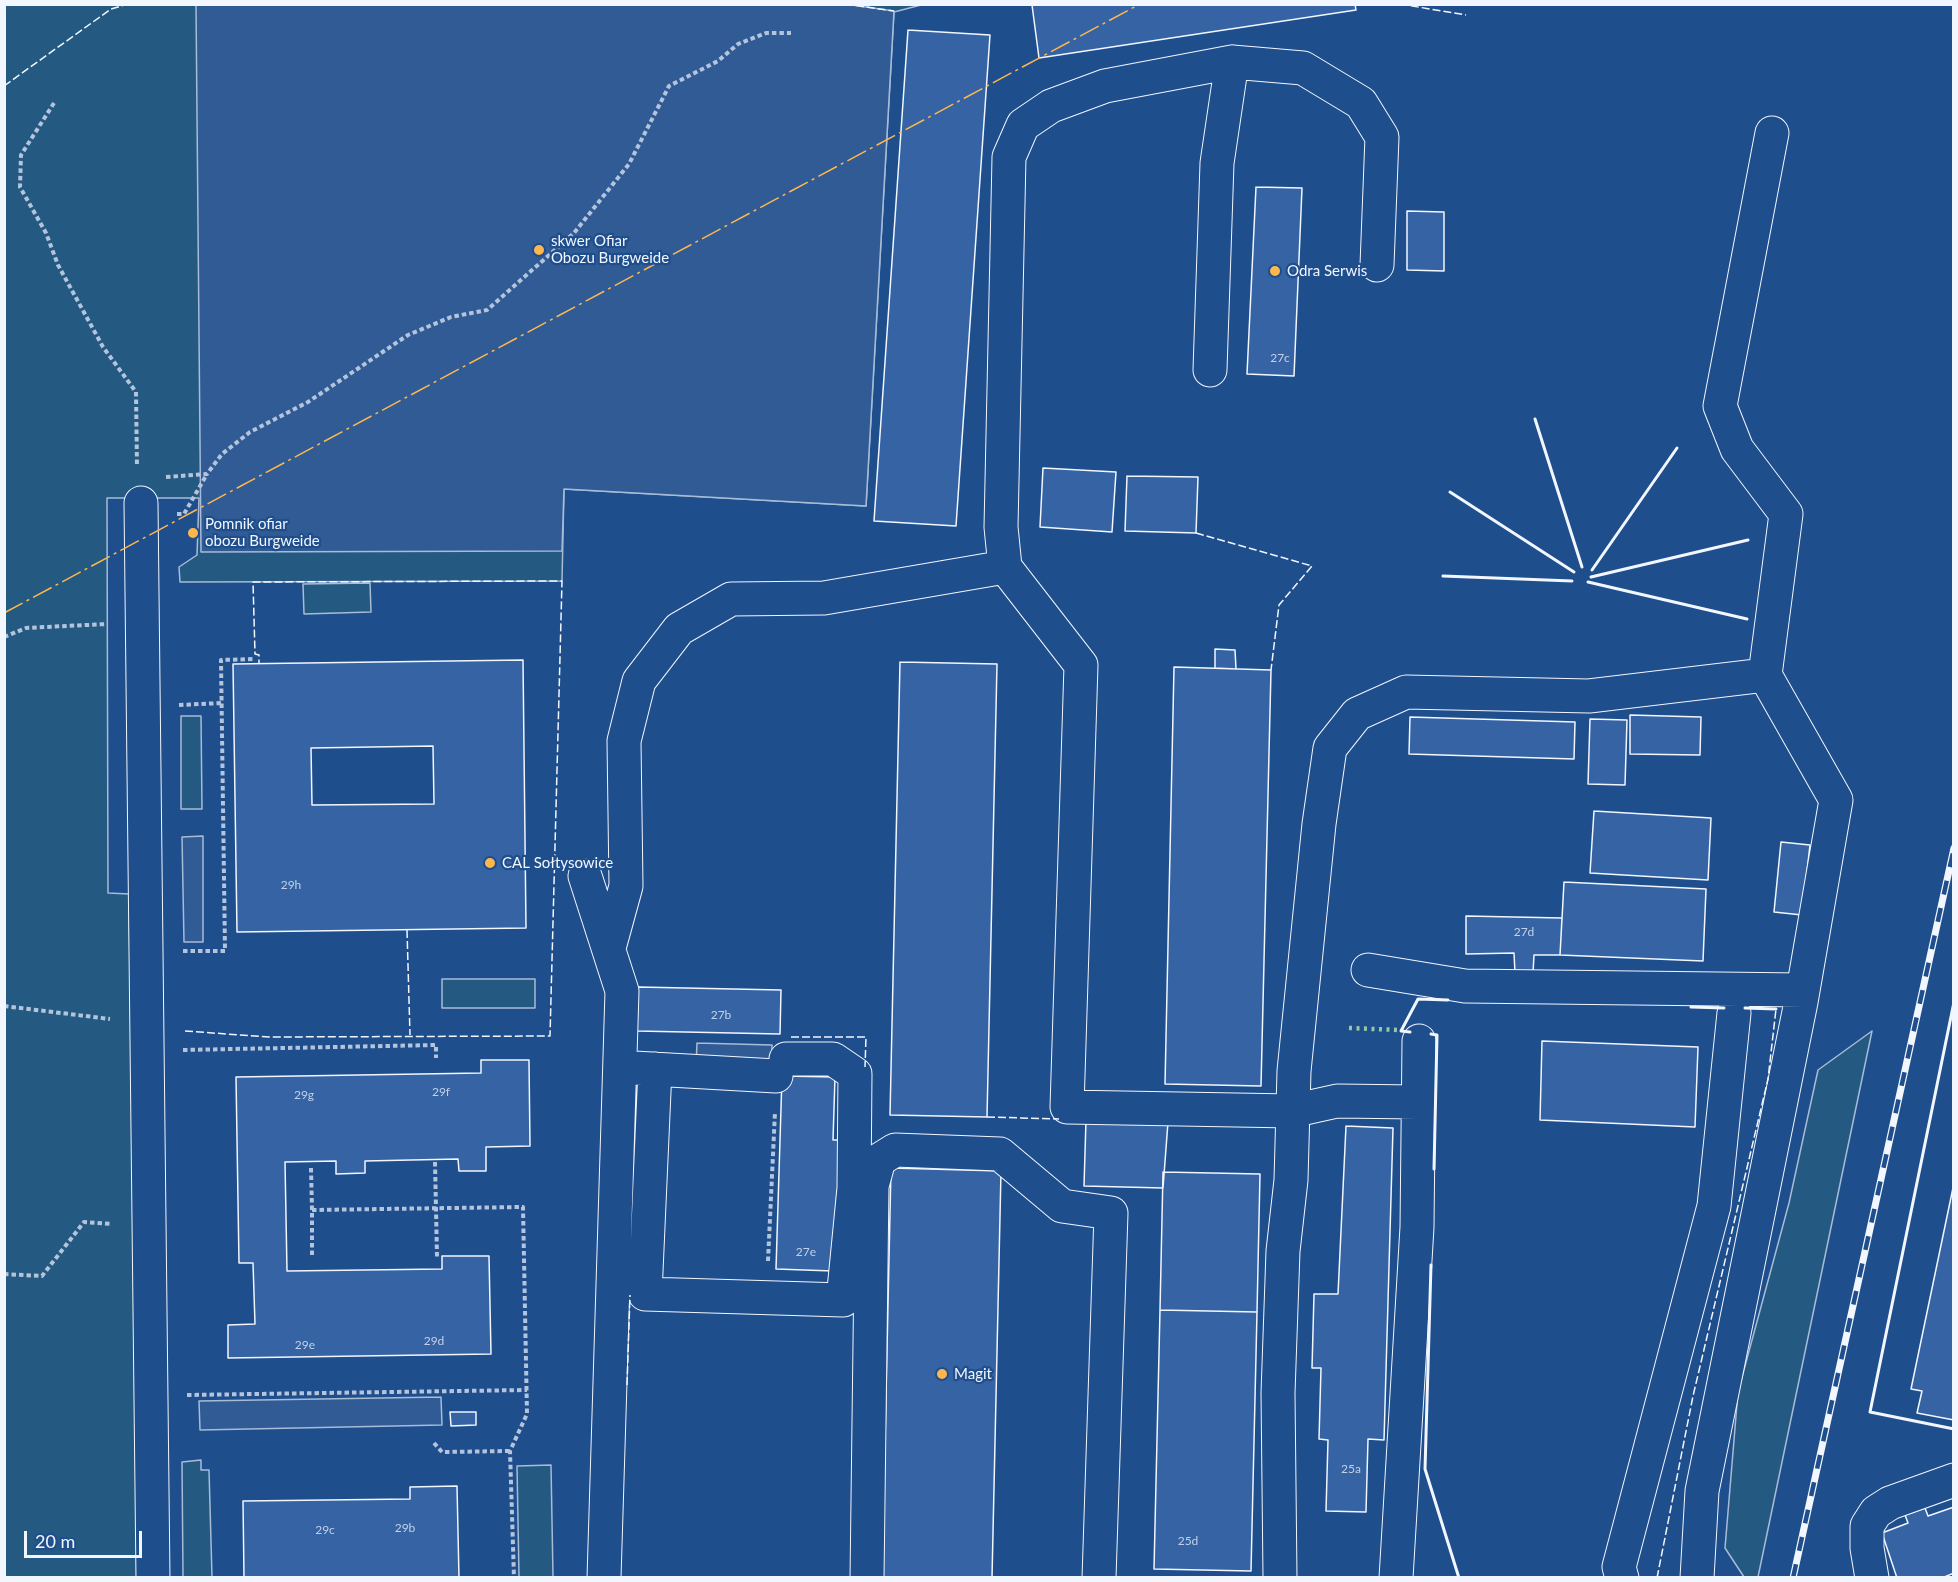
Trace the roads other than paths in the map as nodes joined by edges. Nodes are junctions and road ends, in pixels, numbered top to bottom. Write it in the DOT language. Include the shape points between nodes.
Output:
graph roads {
  1 [pos="1232,62"];
  2 [pos="1772,133"];
  3 [pos="1377,265"];
  4 [pos="1210,370"];
  5 [pos="140,491"];
  6 [pos="1005,567"];
  7 [pos="1765,675"];
  8 [pos="585,876"];
  9 [pos="609,948"];
  10 [pos="1368,970"];
  11 [pos="1803,990"];
  12 [pos="1734,1013"];
  13 [pos="1419,1041"];
  14 [pos="620,1067"];
  15 [pos="655,1069"];
  16 [pos="1418,1102"];
  17 [pos="1292,1111"];
  18 [pos="1953,1480"];
  19 [pos="153,1578"];
  20 [pos="604,1578"];
  21 [pos="867,1578"];
  22 [pos="1099,1578"];
  23 [pos="1280,1578"];
  24 [pos="1396,1578"];
  25 [pos="1622,1578"];
  26 [pos="1697,1578"];
  27 [pos="1872,1578"];
  1 -- 3 [label="lane" via="1303,68 1361,103 1382,137"];
  1 -- 4 [label="lane" via="1218,163"];
  1 -- 6 [label="lane" via="1105,86 1051,106 1023,125 1009,157 1001,526"];
  2 -- 7 [label="lane" via="1720,406 1737,449 1786,514"];
  5 -- 19 [label="lane"];
  6 -- 9 [label="lane" via="824,598 731,599 679,629 639,681 624,741 626,886"];
  6 -- 17 [label="lane" via="1081,665 1067,1107"];
  7 -- 11 [label="lane" via="1836,800"];
  7 -- 17 [label="lane" via="1589,696 1406,692 1357,714 1330,748 1301,985"];
  8 -- 9 [label="lane"];
  9 -- 14 [label="lane" via="622,991"];
  10 -- 11 [label="lane" via="1465,986"];
  11 -- 26 [label="lane" via="1713,1428 1702,1491"];
  12 -- 25 [label="lane" via="1714,1206 1619,1567"];
  13 -- 16 [label="lane"];
  14 -- 15 [label="lane"];
  14 -- 20 [label="lane"];
  15 -- 15 [label="lane" via="645,1294 843,1300 854,1188 855,1074 832,1059 781,1067"];
  16 -- 17 [label="lane" via="1337,1101"];
  16 -- 24 [label="lane" via="1417,1227"];
  17 -- 23 [label="lane" via="1278,1393"];
  18 -- 27 [label="lane" via="1876,1512 1867,1526"];
  21 -- 22 [label="lane" via="873,1186 879,1160 895,1150 1000,1154 1062,1206 1110,1213"];
}
